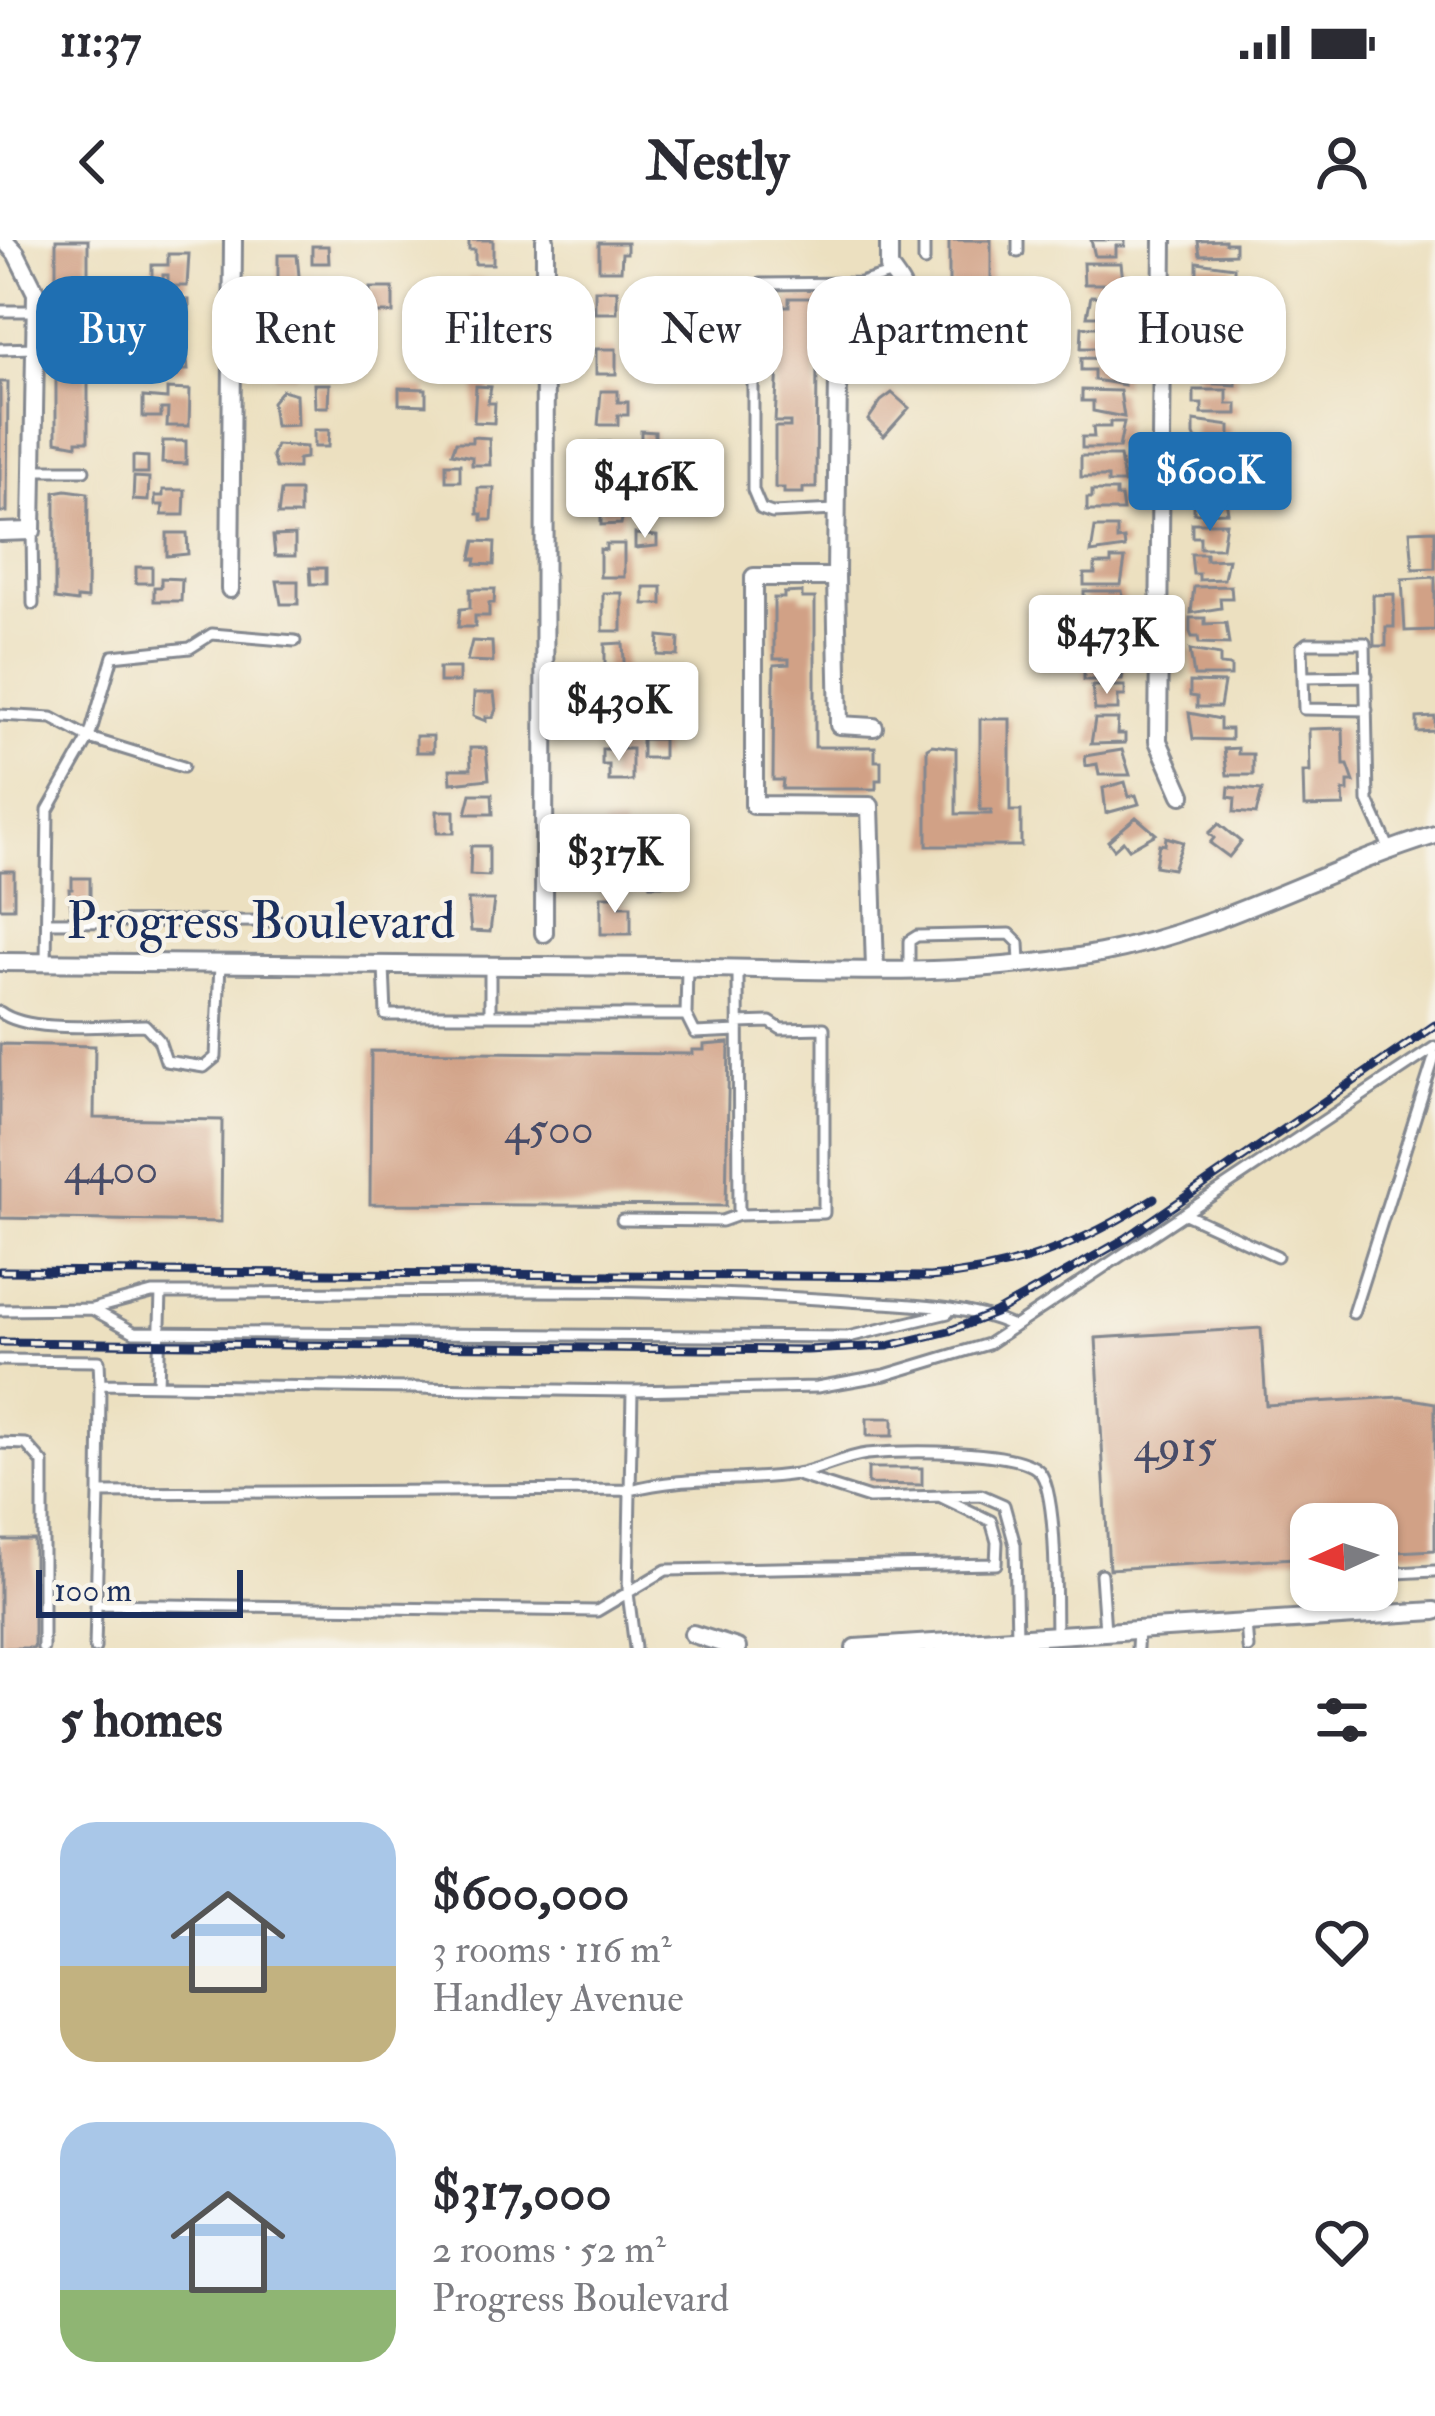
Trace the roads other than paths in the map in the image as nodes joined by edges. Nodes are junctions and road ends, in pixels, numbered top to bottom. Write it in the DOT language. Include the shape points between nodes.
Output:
graph roads {
  1 [pos="4,240"];
  2 [pos="232,240"];
  3 [pos="545,240"];
  4 [pos="889,240"];
  5 [pos="925,240"];
  6 [pos="1163,240"];
  7 [pos="924,261"];
  8 [pos="893,273"];
  9 [pos="0,311"];
  10 [pos="35,311"];
  11 [pos="35,348"];
  12 [pos="0,349"];
  13 [pos="33,470"];
  14 [pos="84,470"];
  15 [pos="836,510"];
  16 [pos="32,531"];
  17 [pos="0,532"];
  18 [pos="836,577"];
  19 [pos="230,589"];
  20 [pos="33,604"];
  21 [pos="295,641"];
  22 [pos="1366,676"];
  23 [pos="1303,677"];
  24 [pos="1367,710"];
  25 [pos="0,715"];
  26 [pos="874,727"];
  27 [pos="89,738"];
  28 [pos="183,767"];
  29 [pos="1182,794"];
  30 [pos="1434,831"];
  31 [pos="1390,850"];
  32 [pos="278,920"];
  33 [pos="47,922"];
  34 [pos="544,933"];
  35 [pos="0,962"];
  36 [pos="46,962"];
  37 [pos="220,964"];
  38 [pos="1021,965"];
  39 [pos="384,966"];
  40 [pos="490,966"];
  41 [pos="687,968"];
  42 [pos="875,969"];
  43 [pos="909,969"];
  44 [pos="738,970"];
  45 [pos="0,1012"];
  46 [pos="490,1015"];
  47 [pos="686,1015"];
  48 [pos="738,1027"];
  49 [pos="1435,1051"];
  50 [pos="1185,1214"];
  51 [pos="739,1215"];
  52 [pos="622,1220"];
  53 [pos="1277,1256"];
  54 [pos="161,1293"];
  55 [pos="92,1309"];
  56 [pos="0,1310"];
  57 [pos="952,1312"];
  58 [pos="1353,1313"];
  59 [pos="1013,1326"];
  60 [pos="160,1332"];
  61 [pos="0,1360"];
  62 [pos="100,1384"];
  63 [pos="158,1385"];
  64 [pos="632,1391"];
  65 [pos="0,1443"];
  66 [pos="796,1474"];
  67 [pos="631,1490"];
  68 [pos="99,1493"];
  69 [pos="939,1496"];
  70 [pos="1435,1570"];
  71 [pos="1398,1573"];
  72 [pos="1101,1574"];
  73 [pos="628,1593"];
  74 [pos="96,1604"];
  75 [pos="1314,1611"];
  76 [pos="1435,1611"];
  77 [pos="1314,1618"];
  78 [pos="1246,1622"];
  79 [pos="1105,1631"];
  80 [pos="693,1634"];
  81 [pos="1056,1635"];
  82 [pos="1018,1638"];
  83 [pos="1137,1638"];
  84 [pos="948,1646"];
  85 [pos="43,1648"];
  86 [pos="95,1648"];
  87 [pos="634,1648"];
  88 [pos="737,1648"];
  89 [pos="855,1648"];
  90 [pos="1248,1648"];
  1 -- 10 [label="street" via="36,293"];
  2 -- 19 [label="street"];
  3 -- 34 [label="street"];
  4 -- 8 [label="street"];
  5 -- 7 [label="lane"];
  6 -- 29 [label="street" via="1158,742"];
  8 -- 15 [label="street" via="913,313 910,362 850,362 838,371"];
  8 -- 15 [label="lane" via="860,284 760,284 753,300 753,490 772,513"];
  9 -- 10 [label="lane"];
  10 -- 11 [label="street"];
  11 -- 12 [label="lane"];
  11 -- 13 [label="street"];
  13 -- 14 [label="lane"];
  13 -- 16 [label="street"];
  15 -- 18 [label="street"];
  16 -- 17 [label="street"];
  16 -- 20 [label="lane"];
  18 -- 26 [label="street" via="839,725"];
  18 -- 42 [label="street" via="754,577 754,806 870,806"];
  21 -- 27 [label="lane" via="212,634 190,648 113,656"];
  22 -- 23 [label="lane"];
  22 -- 23 [label="lane" via="1365,644 1307,643"];
  22 -- 24 [label="lane"];
  23 -- 24 [label="lane" via="1304,709"];
  24 -- 31 [label="lane" via="1368,801"];
  25 -- 27 [label="lane" via="52,718"];
  27 -- 28 [label="lane"];
  27 -- 33 [label="lane" via="47,810"];
  30 -- 31 [label="street, Progress Boulevard"];
  31 -- 38 [label="street, Progress Boulevard" via="1162,939"];
  32 -- 33 [label="lane"];
  33 -- 36 [label="lane"];
  35 -- 36 [label="street, Progress Boulevard"];
  36 -- 37 [label="street, Progress Boulevard"];
  37 -- 39 [label="street, Progress Boulevard"];
  37 -- 45 [label="lane" via="219,1042 204,1067 166,1061 145,1025 42,1025"];
  38 -- 43 [label="street, Progress Boulevard"];
  38 -- 43 [label="lane" via="1010,934 917,936 909,941"];
  39 -- 40 [label="street, Progress Boulevard"];
  39 -- 46 [label="lane" via="386,1016"];
  40 -- 41 [label="street, Progress Boulevard"];
  40 -- 46 [label="lane"];
  41 -- 44 [label="street, Progress Boulevard"];
  41 -- 47 [label="lane"];
  42 -- 43 [label="street, Progress Boulevard"];
  42 -- 44 [label="street, Progress Boulevard"];
  44 -- 48 [label="lane"];
  46 -- 47 [label="lane"];
  47 -- 48 [label="lane" via="695,1033"];
  48 -- 51 [label="lane"];
  48 -- 51 [label="lane" via="824,1028 824,1213"];
  49 -- 50 [label="lane"];
  49 -- 58 [label="lane"];
  50 -- 53 [label="lane"];
  50 -- 59 [label="lane"];
  51 -- 52 [label="lane"];
  54 -- 55 [label="lane"];
  54 -- 57 [label="lane" via="736,1293"];
  54 -- 60 [label="lane"];
  55 -- 56 [label="lane"];
  55 -- 60 [label="lane" via="134,1332"];
  57 -- 59 [label="lane"];
  57 -- 60 [label="lane" via="848,1337"];
  59 -- 64 [label="lane" via="988,1344 885,1376 817,1387"];
  60 -- 63 [label="lane"];
  61 -- 62 [label="lane" via="99,1361"];
  62 -- 63 [label="lane"];
  62 -- 68 [label="lane"];
  63 -- 64 [label="lane"];
  64 -- 67 [label="lane"];
  65 -- 85 [label="lane" via="26,1444 43,1463"];
  66 -- 67 [label="lane" via="670,1479"];
  66 -- 69 [label="lane" via="869,1498"];
  66 -- 81 [label="lane" via="864,1454 993,1454 1037,1469 1053,1531"];
  67 -- 68 [label="lane"];
  67 -- 73 [label="lane"];
  68 -- 74 [label="lane"];
  69 -- 73 [label="lane" via="991,1521 996,1564 666,1570"];
  69 -- 82 [label="lane" via="989,1496 1008,1510"];
  70 -- 71 [label="lane"];
  72 -- 79 [label="lane"];
  73 -- 74 [label="lane" via="598,1611"];
  73 -- 87 [label="lane"];
  74 -- 86 [label="lane"];
  75 -- 77 [label="lane"];
  76 -- 77 [label="street"];
  77 -- 78 [label="street"];
  78 -- 83 [label="street"];
  78 -- 90 [label="lane"];
  79 -- 81 [label="street"];
  79 -- 83 [label="street"];
  80 -- 88 [label="street"];
  81 -- 82 [label="street"];
  82 -- 84 [label="street"];
  84 -- 89 [label="street"];
}
